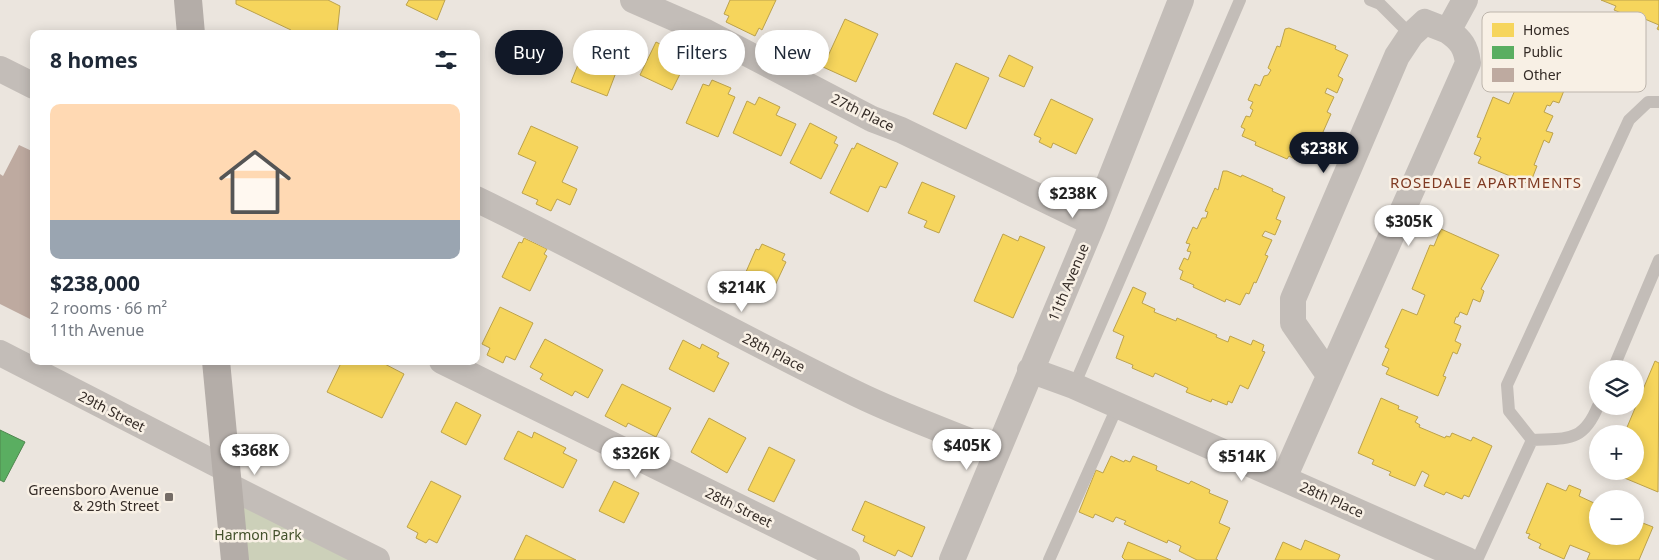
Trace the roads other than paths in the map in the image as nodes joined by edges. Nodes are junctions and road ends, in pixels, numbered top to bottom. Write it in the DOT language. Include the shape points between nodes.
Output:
graph roads {
  1 [pos="188,0"];
  2 [pos="633,0"];
  3 [pos="1181,0"];
  4 [pos="1240,0"];
  5 [pos="1370,0"];
  6 [pos="1465,0"];
  7 [pos="191,30"];
  8 [pos="1448,30"];
  9 [pos="1411,34"];
  10 [pos="0,69"];
  11 [pos="30,84"];
  12 [pos="1659,102"];
  13 [pos="480,201"];
  14 [pos="1093,223"];
  15 [pos="1659,260"];
  16 [pos="0,353"];
  17 [pos="1617,360"];
  18 [pos="216,365"];
  19 [pos="450,365"];
  20 [pos="1030,370"];
  21 [pos="1329,375"];
  22 [pos="1074,386"];
  23 [pos="1118,405"];
  24 [pos="1594,415"];
  25 [pos="1532,440"];
  26 [pos="997,452"];
  27 [pos="226,477"];
  28 [pos="1284,478"];
  29 [pos="234,560"];
  30 [pos="376,560"];
  31 [pos="847,560"];
  32 [pos="952,560"];
  33 [pos="1049,560"];
  34 [pos="1468,560"];
  35 [pos="1477,560"];
  1 -- 7 [label="main road"];
  2 -- 14 [label="street, 27th Place" via="706,32 872,119"];
  3 -- 14 [label="street, 11th Avenue"];
  4 -- 22 [label="lane"];
  5 -- 9 [label="lane" via="1380,4"];
  6 -- 8 [label="street"];
  8 -- 9 [label="street" via="1425,22"];
  8 -- 21 [label="street" via="1466,50 1468,63"];
  9 -- 21 [label="street" via="1397,56 1293,298 1293,323"];
  10 -- 11 [label="street"];
  12 -- 25 [label="lane" via="1648,102 1629,120 1507,385 1510,411"];
  13 -- 26 [label="street, 28th Place" via="582,250 859,396"];
  14 -- 20 [label="street, 11th Avenue"];
  15 -- 17 [label="lane"];
  16 -- 27 [label="street, 29th Street"];
  18 -- 27 [label="main road"];
  19 -- 31 [label="street, 28th Street"];
  20 -- 22 [label="street, 28th Place"];
  20 -- 26 [label="street, 11th Avenue"];
  21 -- 28 [label="street"];
  22 -- 23 [label="street, 28th Place"];
  23 -- 28 [label="street, 28th Place"];
  23 -- 33 [label="lane"];
  24 -- 25 [label="lane" via="1573,438"];
  25 -- 35 [label="lane"];
  26 -- 32 [label="street, 11th Avenue"];
  27 -- 29 [label="main road"];
  27 -- 30 [label="street, 29th Street"];
  28 -- 34 [label="street, 28th Place"];
}
